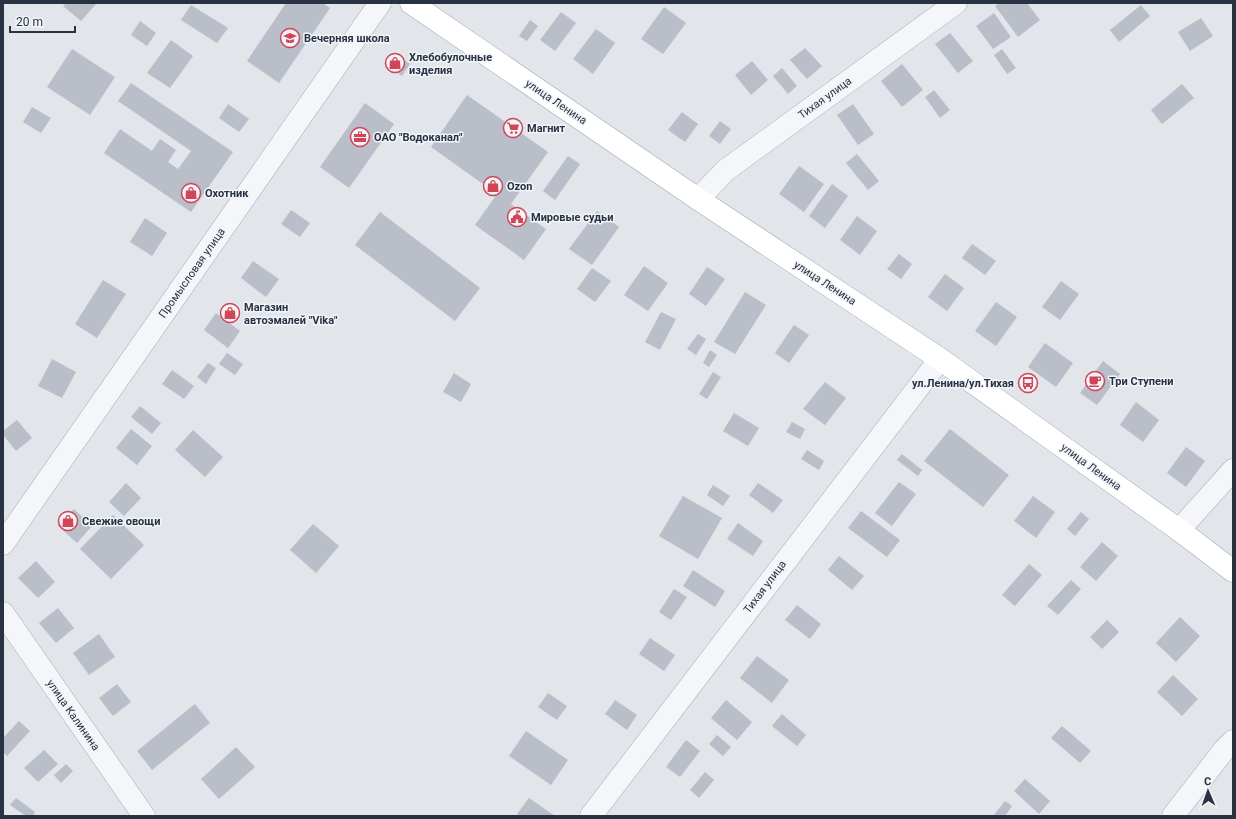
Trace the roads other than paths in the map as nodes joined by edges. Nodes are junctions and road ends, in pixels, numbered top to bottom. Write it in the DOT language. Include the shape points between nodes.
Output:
graph roads {
  1 [pos="380,3"];
  2 [pos="411,3"];
  3 [pos="956,3"];
  4 [pos="698,199"];
  5 [pos="940,359"];
  6 [pos="1233,470"];
  7 [pos="1179,530"];
  8 [pos="3,544"];
  9 [pos="1233,571"];
  10 [pos="3,613"];
  11 [pos="1233,741"];
  12 [pos="144,816"];
  13 [pos="591,816"];
  14 [pos="1173,816"];
  1 -- 8 [label="street, Промысловая улица"];
  2 -- 4 [label="main road, улица Ленина"];
  3 -- 4 [label="street, Тихая улица" via="726,170"];
  4 -- 5 [label="main road, улица Ленина"];
  5 -- 7 [label="main road, улица Ленина"];
  5 -- 13 [label="street, Тихая улица"];
  6 -- 7 [label="street"];
  7 -- 9 [label="main road, улица Ленина"];
  10 -- 12 [label="street, улица Калинина"];
  11 -- 14 [label="street"];
}
